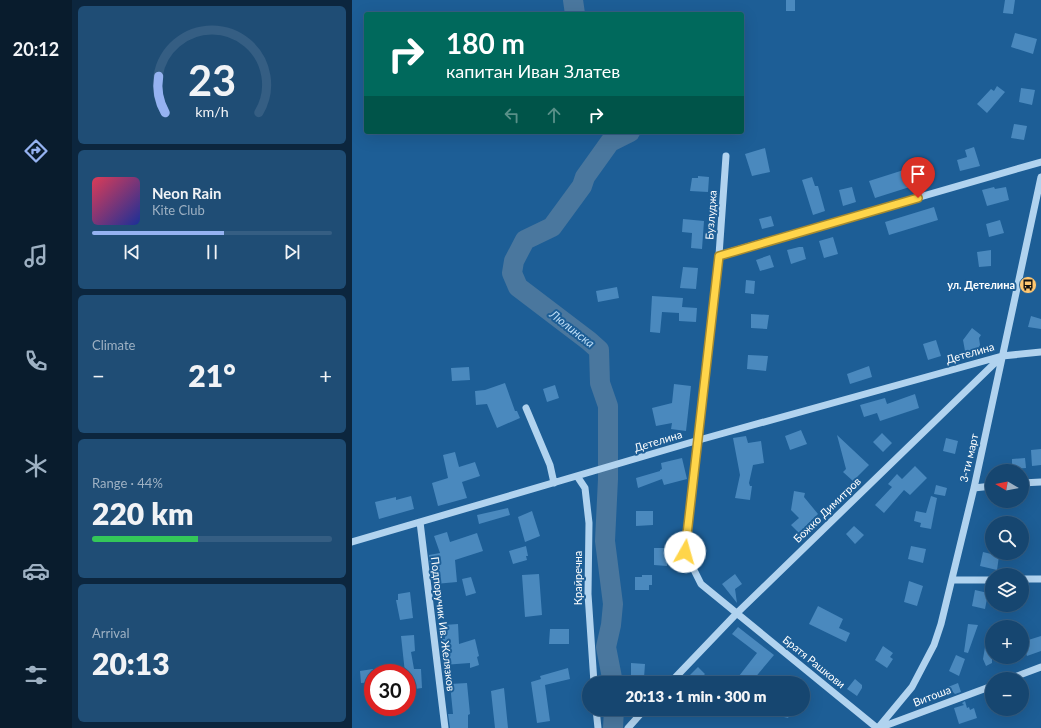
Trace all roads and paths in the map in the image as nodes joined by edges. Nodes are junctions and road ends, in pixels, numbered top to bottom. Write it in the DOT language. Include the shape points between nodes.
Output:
graph roads {
  1 [pos="726,156"];
  2 [pos="1041,162"];
  3 [pos="1041,177"];
  4 [pos="719,256"];
  5 [pos="1041,352"];
  6 [pos="1002,356"];
  7 [pos="526,408"];
  8 [pos="699,440"];
  9 [pos="577,476"];
  10 [pos="1041,482"];
  11 [pos="554,483"];
  12 [pos="1029,483"];
  13 [pos="985,487"];
  14 [pos="974,488"];
  15 [pos="420,522"];
  16 [pos="352,542"];
  17 [pos="1029,579"];
  18 [pos="1041,579"];
  19 [pos="953,580"];
  20 [pos="985,580"];
  21 [pos="737,613"];
  22 [pos="1041,667"];
  23 [pos="1028,672"];
  24 [pos="594,676"];
  25 [pos="677,676"];
  26 [pos="985,689"];
  27 [pos="597,716"];
  28 [pos="638,716"];
  29 [pos="630,725"];
  30 [pos="445,728"];
  31 [pos="598,728"];
  32 [pos="878,728"];
  1 -- 4 [label="street, Бузлуджа"];
  2 -- 4 [label="street"];
  3 -- 6 [label="street, 3-ти март"];
  4 -- 8 [label="street, Бузлуджа"];
  5 -- 6 [label="street, Детелина"];
  6 -- 8 [label="street, Детелина"];
  6 -- 14 [label="street, 3-ти март"];
  6 -- 21 [label="street, Божко Димитров"];
  7 -- 11 [label="street" via="550,465"];
  8 -- 9 [label="street, Детелина"];
  8 -- 21 [label="street, Бузлуджа" via="685,552 701,584"];
  9 -- 11 [label="street, Детелина"];
  9 -- 24 [label="street, Крайречна" via="585,488 589,523 588,594"];
  10 -- 12 [label="street"];
  11 -- 15 [label="street, Детелина"];
  13 -- 14 [label="street"];
  14 -- 19 [label="street, 3-ти март"];
  15 -- 16 [label="street, Детелина"];
  15 -- 30 [label="street, Подпоручик Ив. Желязков"];
  17 -- 18 [label="street"];
  19 -- 20 [label="street"];
  19 -- 32 [label="street, 3-ти март" via="941,624 924,665 912,687"];
  21 -- 25 [label="street, Божко Димитров"];
  21 -- 32 [label="street, Братя Рашкови"];
  22 -- 23 [label="street"];
  26 -- 32 [label="street, Витоша"];
  27 -- 31 [label="street"];
  28 -- 29 [label="street"];
}
